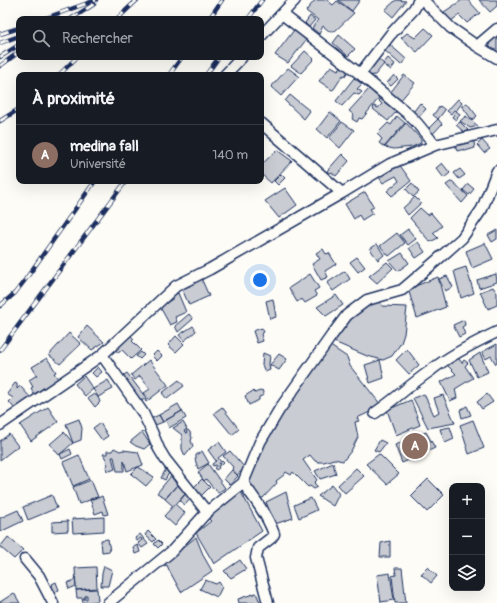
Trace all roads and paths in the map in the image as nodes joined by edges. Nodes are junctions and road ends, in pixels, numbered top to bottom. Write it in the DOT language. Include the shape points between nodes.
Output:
graph roads {
  1 [pos="295,0"];
  2 [pos="419,0"];
  3 [pos="423,0"];
  4 [pos="282,14"];
  5 [pos="497,29"];
  6 [pos="264,33"];
  7 [pos="477,46"];
  8 [pos="497,58"];
  9 [pos="239,60"];
  10 [pos="228,72"];
  11 [pos="360,74"];
  12 [pos="264,126"];
  13 [pos="497,130"];
  14 [pos="435,145"];
  15 [pos="497,170"];
  16 [pos="342,193"];
  17 [pos="497,332"];
  18 [pos="102,356"];
  19 [pos="375,412"];
  20 [pos="0,425"];
  21 [pos="243,483"];
  22 [pos="207,512"];
  23 [pos="25,559"];
  24 [pos="53,603"];
  25 [pos="108,603"];
  26 [pos="268,603"];
  1 -- 4 [label="street"];
  2 -- 11 [label="street"];
  3 -- 7 [label="street" via="451,28"];
  4 -- 6 [label="street"];
  4 -- 11 [label="street"];
  5 -- 7 [label="street"];
  7 -- 8 [label="street"];
  9 -- 10 [label="street"];
  11 -- 14 [label="street" via="417,123"];
  12 -- 16 [label="street"];
  13 -- 14 [label="street"];
  14 -- 16 [label="street" via="390,164"];
  15 -- 21 [label="street" via="482,209 462,238 402,290 367,300 348,315 332,334 279,410 260,442"];
  16 -- 18 [label="street" via="176,286"];
  17 -- 19 [label="street" via="463,349"];
  18 -- 20 [label="street"];
  18 -- 22 [label="street" via="144,414 165,459"];
  21 -- 22 [label="street"];
  21 -- 26 [label="street" via="260,505 274,534 258,548 256,558"];
  22 -- 25 [label="street" via="172,551"];
  23 -- 24 [label="street" via="39,576"];
}
